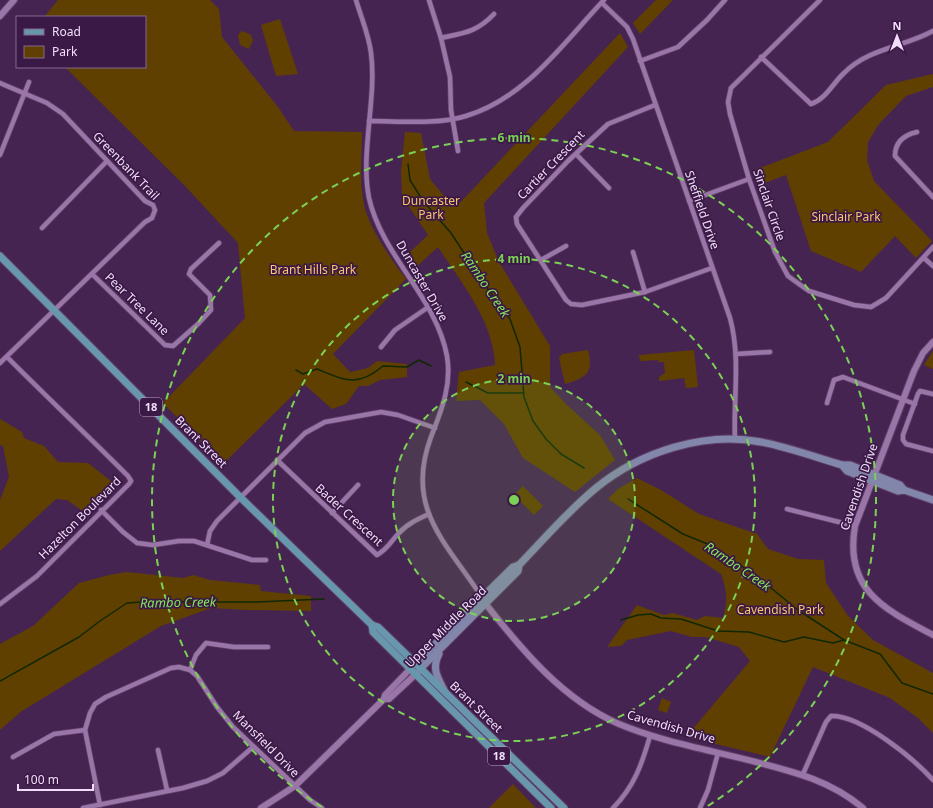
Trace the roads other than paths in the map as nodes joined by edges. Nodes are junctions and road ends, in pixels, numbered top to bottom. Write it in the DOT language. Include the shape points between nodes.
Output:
graph roads {
  1 [pos="14,0"];
  2 [pos="356,0"];
  3 [pos="429,0"];
  4 [pos="725,0"];
  5 [pos="820,0"];
  6 [pos="603,2"];
  7 [pos="494,14"];
  8 [pos="0,16"];
  9 [pos="933,31"];
  10 [pos="441,38"];
  11 [pos="761,57"];
  12 [pos="640,62"];
  13 [pos="0,82"];
  14 [pos="29,82"];
  15 [pos="25,94"];
  16 [pos="654,105"];
  17 [pos="454,118"];
  18 [pos="369,121"];
  19 [pos="917,132"];
  20 [pos="458,151"];
  21 [pos="576,154"];
  22 [pos="0,155"];
  23 [pos="107,161"];
  24 [pos="750,179"];
  25 [pos="609,188"];
  26 [pos="933,197"];
  27 [pos="689,201"];
  28 [pos="42,228"];
  29 [pos="219,243"];
  30 [pos="566,246"];
  31 [pos="933,247"];
  32 [pos="633,252"];
  33 [pos="0,256"];
  34 [pos="924,258"];
  35 [pos="541,260"];
  36 [pos="933,266"];
  37 [pos="712,268"];
  38 [pos="92,274"];
  39 [pos="645,292"];
  40 [pos="427,308"];
  41 [pos="54,311"];
  42 [pos="933,342"];
  43 [pos="381,347"];
  44 [pos="770,352"];
  45 [pos="736,354"];
  46 [pos="7,357"];
  47 [pos="0,363"];
  48 [pos="933,394"];
  49 [pos="902,398"];
  50 [pos="827,403"];
  51 [pos="915,404"];
  52 [pos="435,428"];
  53 [pos="735,439"];
  54 [pos="933,451"];
  55 [pos="277,460"];
  56 [pos="873,478"];
  57 [pos="358,485"];
  58 [pos="240,497"];
  59 [pos="933,500"];
  60 [pos="101,510"];
  61 [pos="787,510"];
  62 [pos="332,513"];
  63 [pos="429,514"];
  64 [pos="855,526"];
  65 [pos="207,545"];
  66 [pos="266,560"];
  67 [pos="484,600"];
  68 [pos="0,604"];
  69 [pos="372,625"];
  70 [pos="933,634"];
  71 [pos="268,647"];
  72 [pos="442,648"];
  73 [pos="418,666"];
  74 [pos="190,670"];
  75 [pos="413,671"];
  76 [pos="446,693"];
  77 [pos="85,730"];
  78 [pos="650,736"];
  79 [pos="253,747"];
  80 [pos="158,750"];
  81 [pos="718,753"];
  82 [pos="13,757"];
  83 [pos="803,774"];
  84 [pos="933,780"];
  85 [pos="295,786"];
  86 [pos="167,790"];
  87 [pos="100,805"];
  88 [pos="83,808"];
  89 [pos="261,808"];
  90 [pos="322,808"];
  91 [pos="550,808"];
  92 [pos="564,808"];
  93 [pos="613,808"];
  94 [pos="700,808"];
  95 [pos="863,808"];
  1 -- 8 [label="street"];
  2 -- 18 [label="street, Duncaster Drive" via="371,53"];
  3 -- 10 [label="street"];
  4 -- 12 [label="street" via="678,47"];
  5 -- 11 [label="street, Sinclair Circle"];
  6 -- 12 [label="street, Sheffield Drive" via="627,27"];
  6 -- 17 [label="street" via="536,74 521,86 490,107 465,117"];
  7 -- 10 [label="street" via="483,26"];
  9 -- 11 [label="street" via="921,38 872,53 860,60 817,102 810,104"];
  10 -- 17 [label="street" via="450,77"];
  11 -- 24 [label="street, Sinclair Circle" via="731,88 728,102"];
  12 -- 16 [label="street, Sheffield Drive"];
  13 -- 15 [label="street, Greenbank Trail"];
  14 -- 15 [label="street"];
  15 -- 22 [label="street"];
  15 -- 23 [label="street, Greenbank Trail" via="47,103 63,114"];
  16 -- 21 [label="street, Cartier Crescent" via="608,124"];
  16 -- 27 [label="street, Sheffield Drive"];
  17 -- 18 [label="street" via="431,121"];
  17 -- 20 [label="street"];
  18 -- 40 [label="street, Duncaster Drive" via="368,184 372,208 377,224"];
  19 -- 26 [label="street" via="906,134 897,144 895,156"];
  21 -- 25 [label="street"];
  21 -- 35 [label="street, Cartier Crescent" via="516,217 517,224"];
  23 -- 28 [label="street"];
  23 -- 38 [label="street, Greenbank Trail" via="145,201 153,205 154,215"];
  24 -- 27 [label="street"];
  24 -- 34 [label="street, Sinclair Circle" via="775,252 788,276 809,291 854,305 871,307 886,298"];
  27 -- 37 [label="street, Sheffield Drive"];
  29 -- 38 [label="street, Pear Tree Lane" via="189,274 210,295 211,310 173,346 165,345"];
  30 -- 35 [label="street"];
  31 -- 34 [label="street, Sinclair Circle"];
  32 -- 39 [label="street"];
  33 -- 41 [label="main road, Brant Street / 18"];
  34 -- 36 [label="street"];
  35 -- 39 [label="street, Cartier Crescent" via="571,304 582,305"];
  37 -- 39 [label="street, Cartier Crescent"];
  37 -- 45 [label="street, Sheffield Drive" via="735,337"];
  38 -- 41 [label="street, Greenbank Trail"];
  40 -- 43 [label="street" via="395,330"];
  40 -- 52 [label="street, Duncaster Drive" via="443,342 447,358 448,379"];
  41 -- 46 [label="street"];
  41 -- 58 [label="main road, Brant Street / 18"];
  42 -- 49 [label="street, Cavendish Drive" via="923,353"];
  44 -- 45 [label="street"];
  45 -- 53 [label="street, Sheffield Drive"];
  46 -- 47 [label="street"];
  46 -- 60 [label="street, Hazelton Boulevard" via="128,476 130,484"];
  48 -- 51 [label="street" via="920,391"];
  49 -- 50 [label="street" via="844,377 834,380"];
  49 -- 51 [label="street"];
  49 -- 56 [label="street, Cavendish Drive"];
  51 -- 54 [label="street" via="902,435 903,440 906,444"];
  52 -- 55 [label="street" via="381,412 346,417 325,422 305,433"];
  52 -- 63 [label="street, Duncaster Drive" via="422,470 423,493"];
  53 -- 56 [label="main road, Upper Middle Road" via="760,441 842,466 850,465"];
  53 -- 67 [label="main road, Upper Middle Road" via="690,443 662,451 608,478 581,500 519,566 513,567"];
  55 -- 58 [label="street"];
  55 -- 62 [label="street, Bader Crescent"];
  56 -- 59 [label="main road, Upper Middle Road" via="900,485 904,490"];
  56 -- 64 [label="street, Cavendish Drive"];
  57 -- 62 [label="street"];
  58 -- 65 [label="street" via="213,526"];
  58 -- 69 [label="main road, Brant Street / 18"];
  60 -- 65 [label="street" via="137,543 153,545 194,541"];
  60 -- 68 [label="street, Hazelton Boulevard" via="37,576"];
  61 -- 64 [label="street"];
  62 -- 63 [label="street, Bader Crescent" via="377,555 387,550 398,534 411,523"];
  63 -- 67 [label="street, Duncaster Drive" via="441,538"];
  64 -- 70 [label="street, Cavendish Drive" via="852,542 854,565 866,590 882,605"];
  65 -- 66 [label="street" via="252,560"];
  67 -- 72 [label="main road, Upper Middle Road"];
  67 -- 73 [label="main road, Upper Middle Road"];
  67 -- 78 [label="street, Cavendish Drive" via="514,639 570,694 594,711"];
  69 -- 73 [label="main road, Brant Street / 18" via="378,627"];
  69 -- 75 [label="main road, Brant Street / 18" via="373,632"];
  71 -- 74 [label="street" via="234,647 206,643 196,655"];
  72 -- 73 [label="main road, Upper Middle Road"];
  72 -- 76 [label="main road" via="436,659 435,672"];
  73 -- 75 [label="street, Upper Middle Road"];
  73 -- 76 [label="main road, Brant Street / 18"];
  74 -- 77 [label="street" via="171,668 106,697 95,704"];
  74 -- 79 [label="street, Mansfield Drive" via="201,680 227,720"];
  75 -- 85 [label="street, Upper Middle Road" via="385,695 384,699"];
  75 -- 91 [label="main road, Brant Street / 18"];
  76 -- 92 [label="main road, Brant Street / 18"];
  77 -- 82 [label="street" via="54,734"];
  77 -- 87 [label="street"];
  78 -- 81 [label="street, Cavendish Drive"];
  78 -- 93 [label="street" via="638,774 625,796"];
  79 -- 85 [label="street, Mansfield Drive"];
  79 -- 86 [label="street" via="223,773 207,781"];
  80 -- 86 [label="street"];
  81 -- 83 [label="street, Cavendish Drive"];
  81 -- 94 [label="street"];
  83 -- 84 [label="street" via="826,722 831,716 840,716 880,735"];
  83 -- 95 [label="street, Cavendish Drive" via="833,787"];
  85 -- 89 [label="street, Upper Middle Road"];
  85 -- 90 [label="street, Mansfield Drive"];
  86 -- 87 [label="street"];
  87 -- 88 [label="street"];
}
